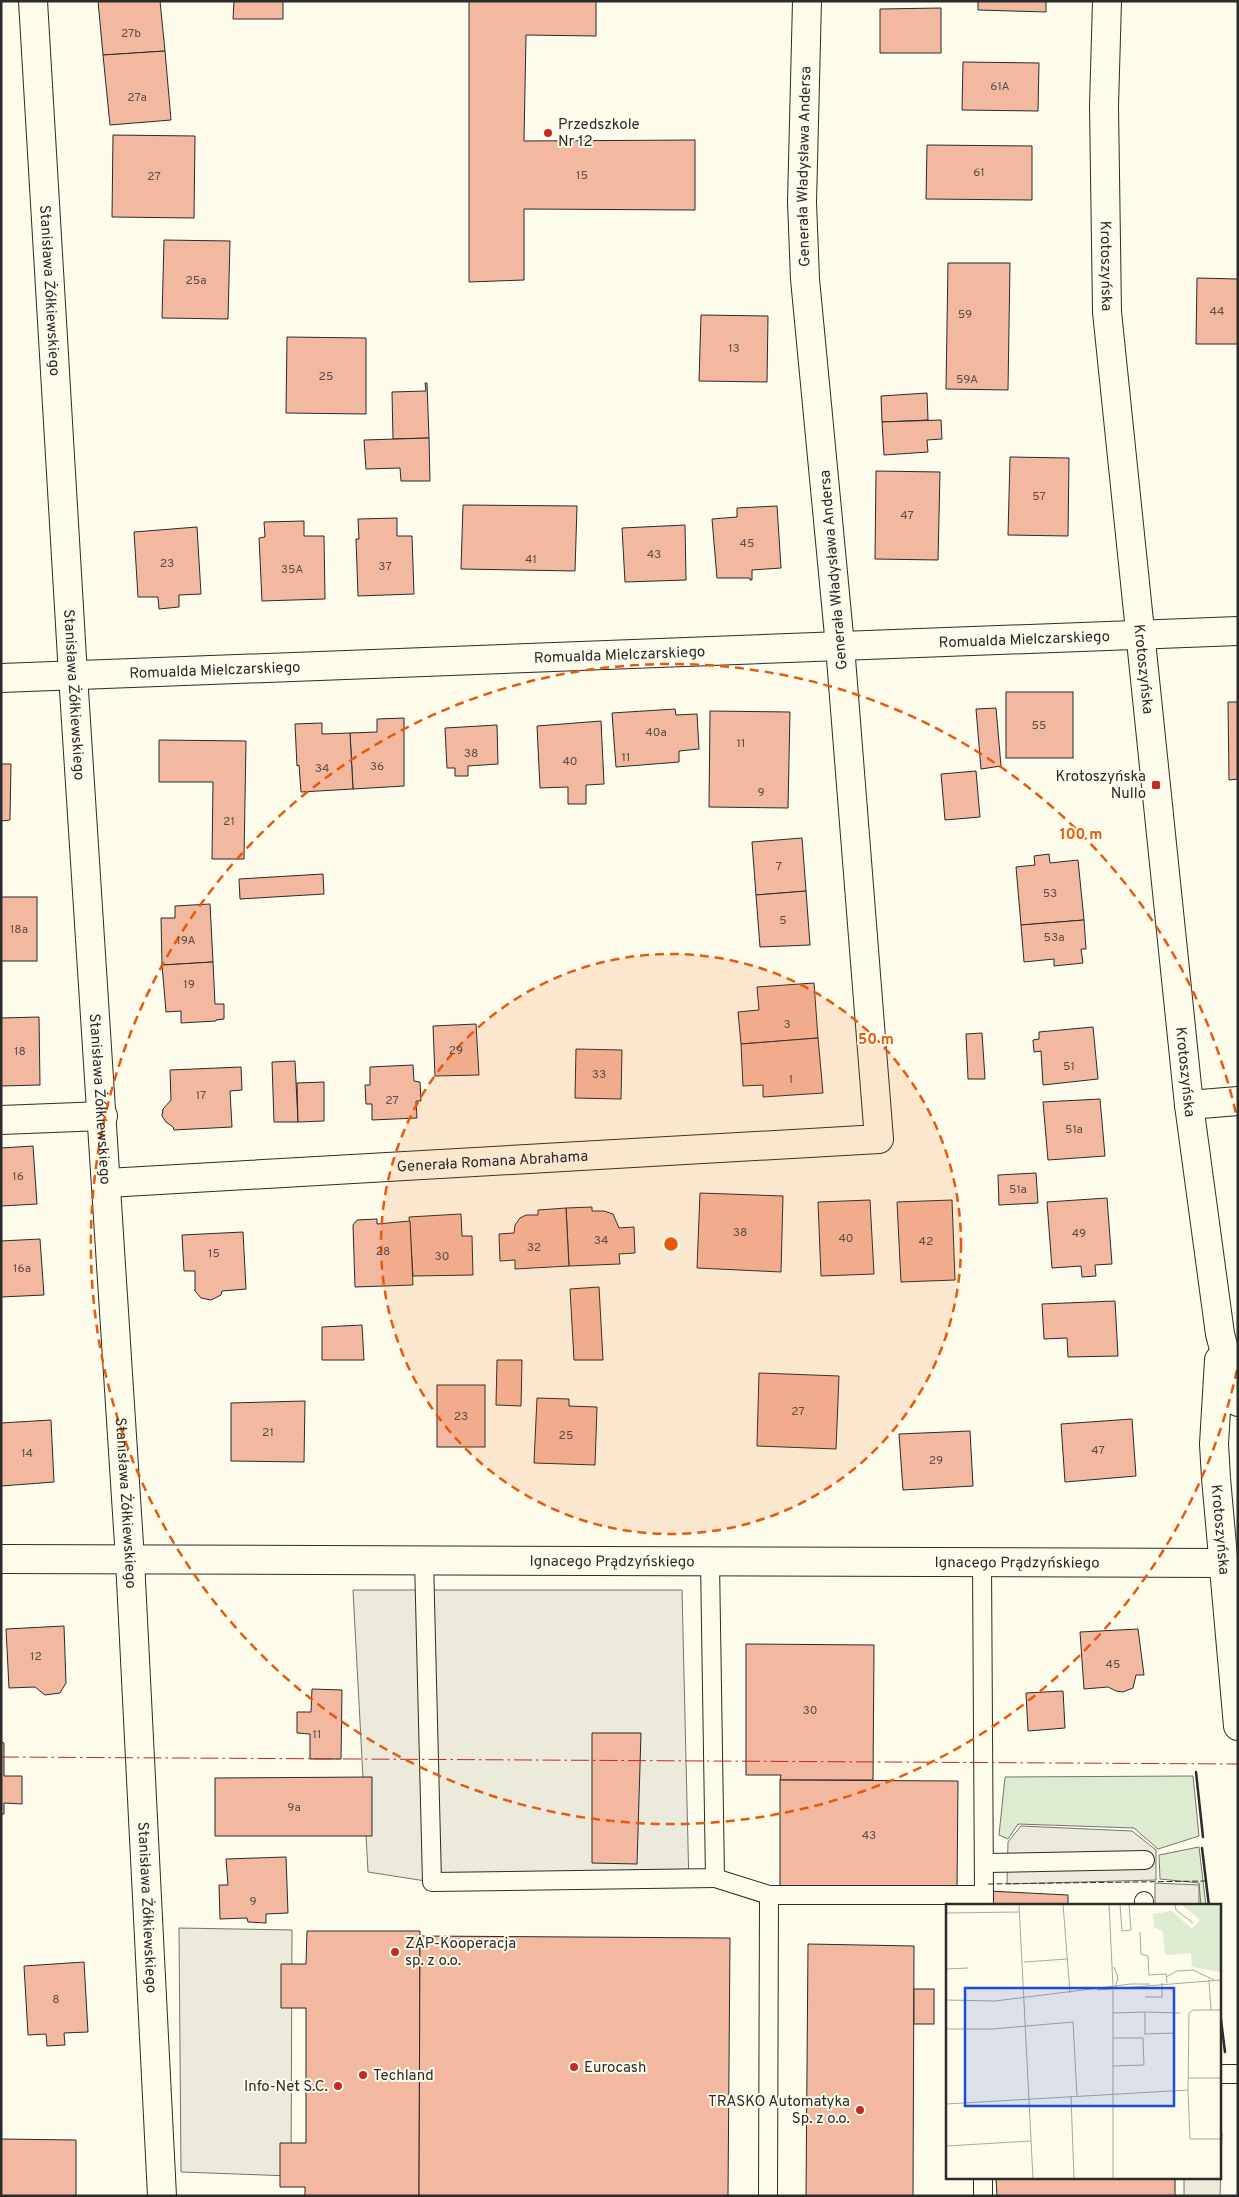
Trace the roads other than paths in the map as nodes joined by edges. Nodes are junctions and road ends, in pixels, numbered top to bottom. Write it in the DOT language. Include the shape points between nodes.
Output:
graph roads {
  1 [pos="34,1"];
  2 [pos="807,1"];
  3 [pos="1107,1"];
  4 [pos="1238,631"];
  5 [pos="1141,636"];
  6 [pos="840,646"];
  7 [pos="73,675"];
  8 [pos="1,678"];
  9 [pos="1238,1101"];
  10 [pos="1188,1106"];
  11 [pos="103,1116"];
  12 [pos="1,1120"];
  13 [pos="879,1139"];
  14 [pos="107,1182"];
  15 [pos="1220,1334"];
  16 [pos="1238,1402"];
  17 [pos="1,1559"];
  18 [pos="130,1560"];
  19 [pos="424,1560"];
  20 [pos="710,1562"];
  21 [pos="982,1562"];
  22 [pos="1223,1563"];
  23 [pos="1238,1726"];
  24 [pos="1145,1860"];
  25 [pos="985,1862"];
  26 [pos="716,1878"];
  27 [pos="769,1895"];
  28 [pos="984,1900"];
  29 [pos="1222,2074"];
  30 [pos="1238,2074"];
  31 [pos="983,2180"];
  32 [pos="162,2196"];
  33 [pos="768,2196"];
  34 [pos="983,2196"];
  1 -- 7 [label="street, Stanisława Żółkiewskiego"];
  2 -- 6 [label="street, Generała Władysława Andersa" via="802,202 805,269"];
  3 -- 5 [label="street, Krotoszyńska" via="1104,116 1107,312"];
  4 -- 5 [label="street, Romualda Mielczarskiego"];
  5 -- 6 [label="street, Romualda Mielczarskiego"];
  5 -- 10 [label="street, Krotoszyńska"];
  6 -- 7 [label="street, Romualda Mielczarskiego"];
  6 -- 13 [label="street, Generała Władysława Andersa"];
  7 -- 8 [label="street, Romualda Mielczarskiego"];
  7 -- 11 [label="street, Stanisława Żółkiewskiego"];
  9 -- 10 [label="street"];
  10 -- 15 [label="street, Krotoszyńska"];
  11 -- 12 [label="street"];
  11 -- 14 [label="street, Stanisława Żółkiewskiego"];
  13 -- 14 [label="street, Generała Romana Abrahama"];
  14 -- 18 [label="street, Stanisława Żółkiewskiego"];
  15 -- 16 [label="street, Krotoszyńska"];
  15 -- 22 [label="street, Krotoszyńska" via="1214,1444"];
  17 -- 18 [label="street, Ignacego Prądzyńskiego"];
  18 -- 19 [label="street, Ignacego Prądzyńskiego"];
  18 -- 32 [label="street, Stanisława Żółkiewskiego"];
  19 -- 20 [label="street, Ignacego Prądzyńskiego"];
  19 -- 26 [label="lane" via="432,1882"];
  20 -- 21 [label="street, Ignacego Prądzyńskiego"];
  20 -- 26 [label="lane"];
  21 -- 22 [label="street, Ignacego Prądzyńskiego"];
  21 -- 25 [label="lane"];
  22 -- 23 [label="street, Krotoszyńska"];
  24 -- 25 [label="lane"];
  25 -- 28 [label="lane"];
  26 -- 27 [label="lane"];
  27 -- 28 [label="lane"];
  27 -- 33 [label="lane"];
  29 -- 30 [label="lane"];
  31 -- 34 [label="lane"];
}
